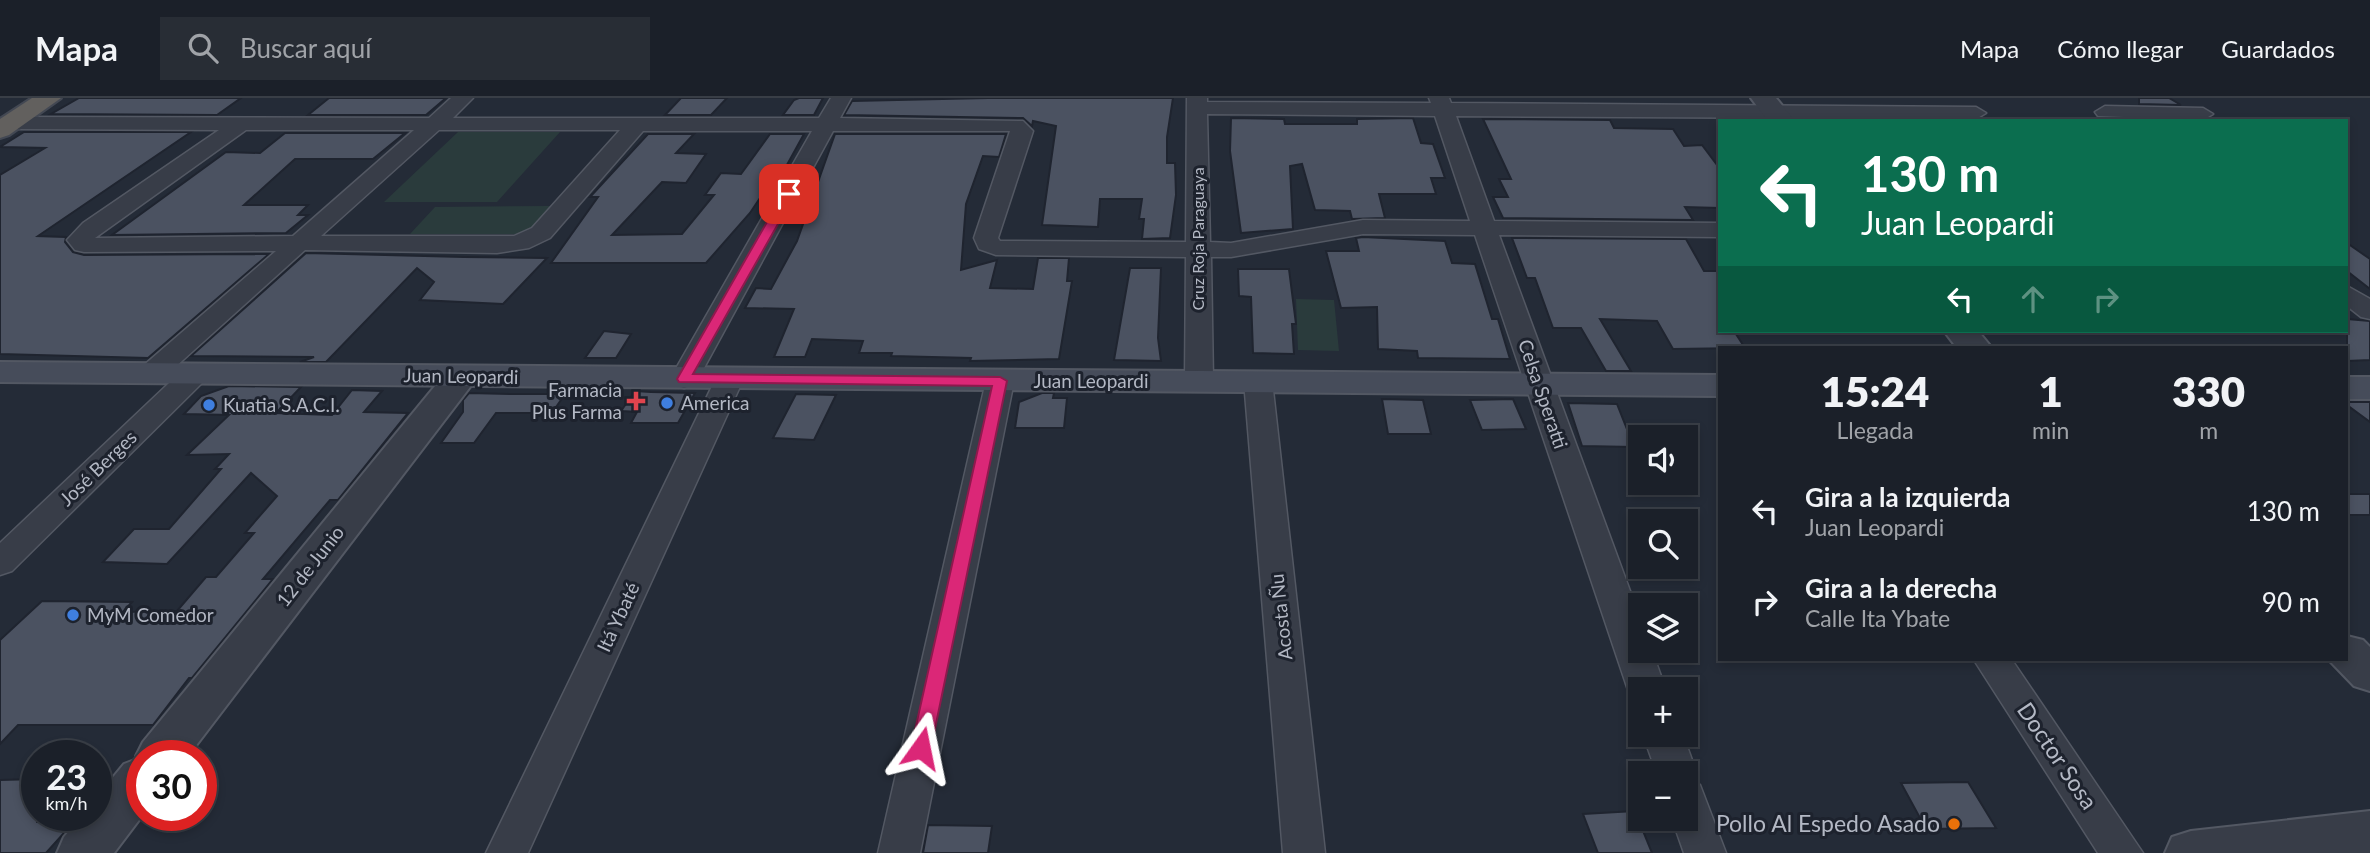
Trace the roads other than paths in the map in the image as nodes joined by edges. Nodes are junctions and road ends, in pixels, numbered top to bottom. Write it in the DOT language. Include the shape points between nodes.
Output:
graph roads {
  1 [pos="49,98"];
  2 [pos="463,98"];
  3 [pos="841,98"];
  4 [pos="2086,98"];
  5 [pos="1198,103"];
  6 [pos="1441,103"];
  7 [pos="1773,110"];
  8 [pos="1976,113"];
  9 [pos="6,114"];
  10 [pos="2203,114"];
  11 [pos="2111,117"];
  12 [pos="245,121"];
  13 [pos="435,122"];
  14 [pos="638,122"];
  15 [pos="828,125"];
  16 [pos="1485,229"];
  17 [pos="1718,230"];
  18 [pos="302,243"];
  19 [pos="1198,251"];
  20 [pos="2348,295"];
  21 [pos="2370,311"];
  22 [pos="0,372"];
  23 [pos="153,372"];
  24 [pos="196,373"];
  25 [pos="461,376"];
  26 [pos="684,379"];
  27 [pos="729,380"];
  28 [pos="1199,380"];
  29 [pos="1000,381"];
  30 [pos="1258,381"];
  31 [pos="1540,386"];
  32 [pos="1718,386"];
  33 [pos="2348,388"];
  34 [pos="2370,388"];
  35 [pos="0,563"];
  36 [pos="2348,653"];
  37 [pos="1993,661"];
  38 [pos="2370,674"];
  39 [pos="1642,677"];
  40 [pos="173,740"];
  41 [pos="126,798"];
  42 [pos="1697,831"];
  43 [pos="2370,833"];
  44 [pos="83,853"];
  45 [pos="506,853"];
  46 [pos="899,853"];
  47 [pos="1304,853"];
  48 [pos="1705,853"];
  49 [pos="2122,853"];
  50 [pos="2192,853"];
  1 -- 9 [label="highway"];
  2 -- 13 [label="street"];
  3 -- 15 [label="street"];
  4 -- 11 [label="street"];
  5 -- 6 [label="street"];
  5 -- 19 [label="street, Cruz Roja Paraguaya"];
  6 -- 7 [label="street"];
  6 -- 16 [label="street, Celsa Speratti"];
  7 -- 8 [label="street"];
  9 -- 12 [label="street"];
  10 -- 11 [label="street"];
  12 -- 13 [label="street"];
  12 -- 18 [label="street" via="79,240 84,245"];
  13 -- 14 [label="street"];
  13 -- 18 [label="street"];
  14 -- 15 [label="street"];
  14 -- 18 [label="street" via="532,239 497,246"];
  15 -- 19 [label="street" via="1021,127 986,238 996,248"];
  15 -- 26 [label="street"];
  16 -- 17 [label="street"];
  16 -- 19 [label="street" via="1363,227 1231,250"];
  16 -- 31 [label="street, Celsa Speratti"];
  18 -- 23 [label="street"];
  19 -- 28 [label="street, Cruz Roja Paraguaya"];
  20 -- 21 [label="street"];
  22 -- 23 [label="main road, Juan Leopardi"];
  23 -- 24 [label="main road, Juan Leopardi"];
  24 -- 25 [label="main road, Juan Leopardi"];
  24 -- 35 [label="street, José Berges"];
  25 -- 26 [label="main road, Juan Leopardi"];
  25 -- 40 [label="street, 12 de Junio"];
  26 -- 27 [label="main road, Juan Leopardi"];
  27 -- 29 [label="main road, Juan Leopardi"];
  27 -- 45 [label="street, Itá Ybaté"];
  28 -- 29 [label="main road, Juan Leopardi"];
  28 -- 30 [label="main road, Juan Leopardi"];
  29 -- 46 [label="street"];
  30 -- 31 [label="main road, Juan Leopardi"];
  30 -- 47 [label="street, Acosta Ñu"];
  31 -- 32 [label="main road, Juan Leopardi"];
  31 -- 39 [label="street, Celsa Speratti"];
  33 -- 34 [label="main road"];
  36 -- 38 [label="street"];
  37 -- 49 [label="street, Doctor Sosa"];
  41 -- 44 [label="street"];
  42 -- 48 [label="street"];
  43 -- 50 [label="street"];
}
